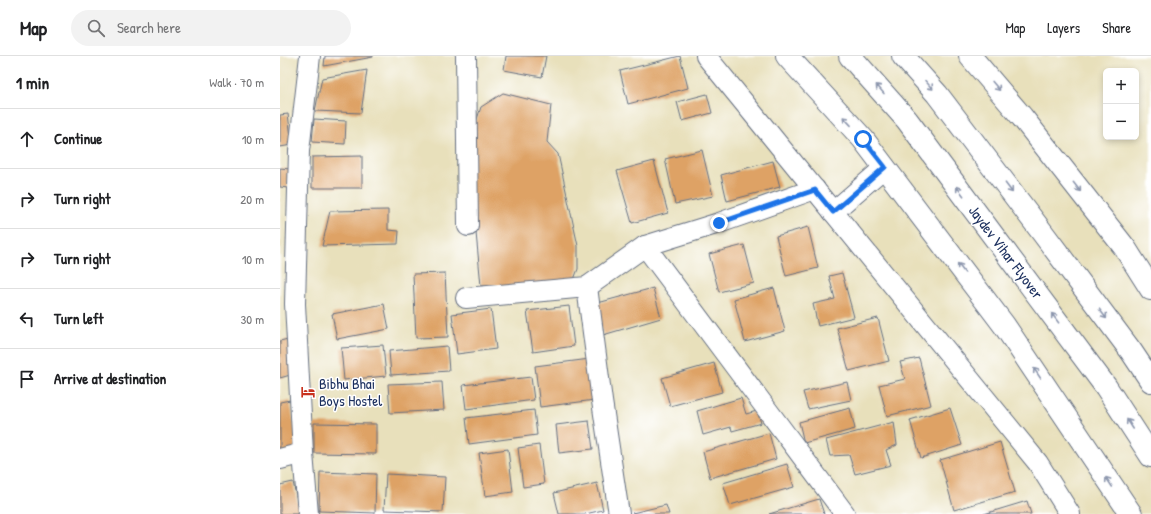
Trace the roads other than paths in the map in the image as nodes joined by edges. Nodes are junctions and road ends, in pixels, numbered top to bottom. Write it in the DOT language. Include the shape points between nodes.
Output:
graph roads {
  1 [pos="310,56"];
  2 [pos="466,56"];
  3 [pos="706,56"];
  4 [pos="787,56"];
  5 [pos="850,56"];
  6 [pos="903,56"];
  7 [pos="970,56"];
  8 [pos="885,167"];
  9 [pos="815,190"];
  10 [pos="833,212"];
  11 [pos="468,226"];
  12 [pos="645,246"];
  13 [pos="587,287"];
  14 [pos="1151,289"];
  15 [pos="466,298"];
  16 [pos="1151,381"];
  17 [pos="303,453"];
  18 [pos="1151,456"];
  19 [pos="280,459"];
  20 [pos="308,514"];
  21 [pos="619,514"];
  22 [pos="845,514"];
  23 [pos="1070,514"];
  24 [pos="1131,514"];
  1 -- 17 [label="street" via="299,151 295,304"];
  2 -- 11 [label="street"];
  3 -- 9 [label="street"];
  8 -- 4 [label="main road, one-way" via="863,139"];
  18 -- 5 [label="main road, Jaydev Vihar Flyover, one-way" via="1106,387 907,120"];
  6 -- 16 [label="main road, one-way" via="947,106"];
  7 -- 14 [label="main road, one-way" via="1022,117 1125,248"];
  8 -- 10 [label="street"];
  24 -- 8 [label="main road, one-way" via="1004,325"];
  9 -- 10 [label="street"];
  9 -- 12 [label="street"];
  10 -- 23 [label="street" via="1038,463"];
  12 -- 13 [label="street"];
  12 -- 22 [label="street"];
  13 -- 15 [label="street"];
  13 -- 21 [label="street"];
  17 -- 19 [label="street"];
  17 -- 20 [label="street"];
}
